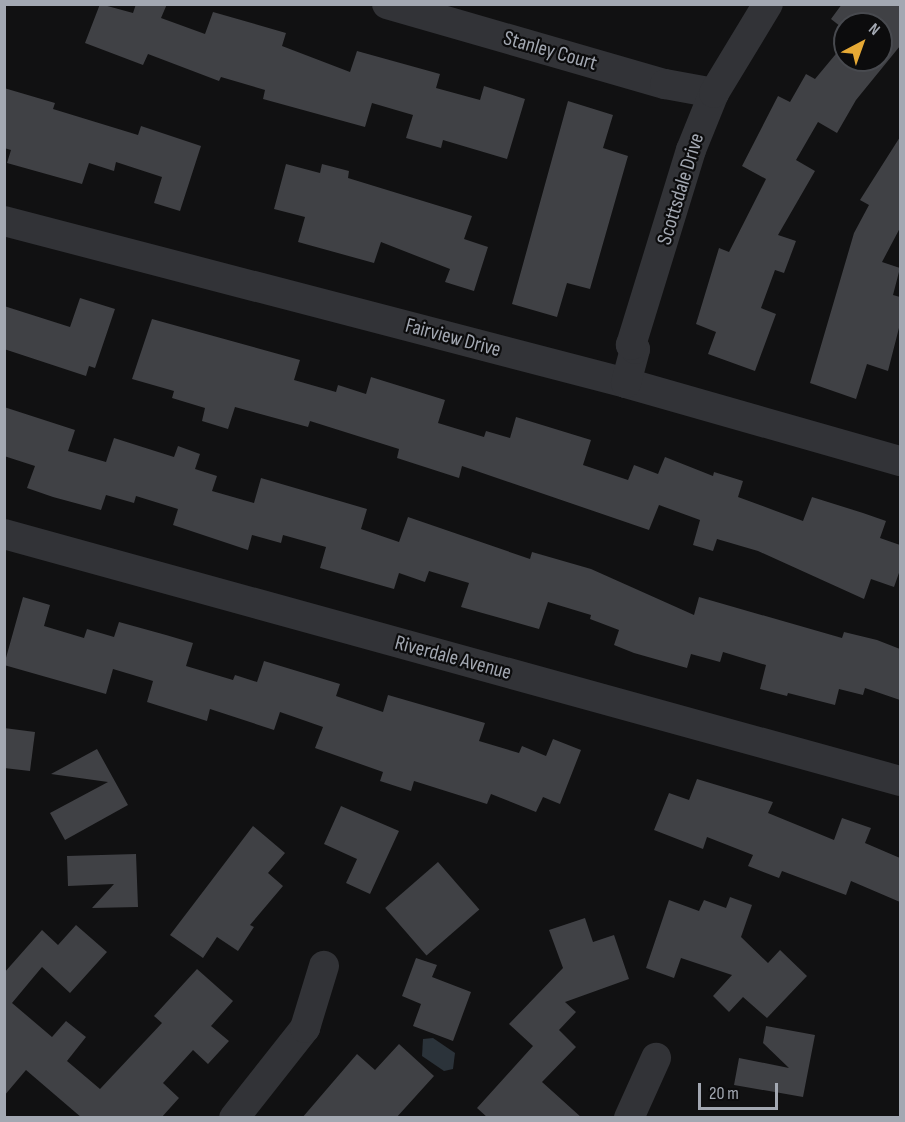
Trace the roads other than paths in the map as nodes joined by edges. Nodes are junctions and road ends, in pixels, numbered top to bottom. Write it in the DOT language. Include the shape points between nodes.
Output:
graph roads {
  1 [pos="387,4"];
  2 [pos="768,4"];
  3 [pos="714,93"];
  4 [pos="4,221"];
  5 [pos="626,383"];
  6 [pos="900,460"];
  7 [pos="4,534"];
  8 [pos="900,781"];
  9 [pos="324,966"];
  10 [pos="656,1058"];
  11 [pos="234,1118"];
  12 [pos="629,1118"];
  1 -- 3 [label="street, Stanley Court" via="665,84"];
  2 -- 3 [label="street, Scottsdale Drive"];
  3 -- 5 [label="street, Scottsdale Drive" via="691,150 631,345 635,349"];
  4 -- 5 [label="street, Fairview Drive"];
  5 -- 6 [label="street, Fairview Drive"];
  7 -- 8 [label="street, Riverdale Avenue"];
  9 -- 11 [label="street" via="305,1029"];
  10 -- 12 [label="street"];
}
